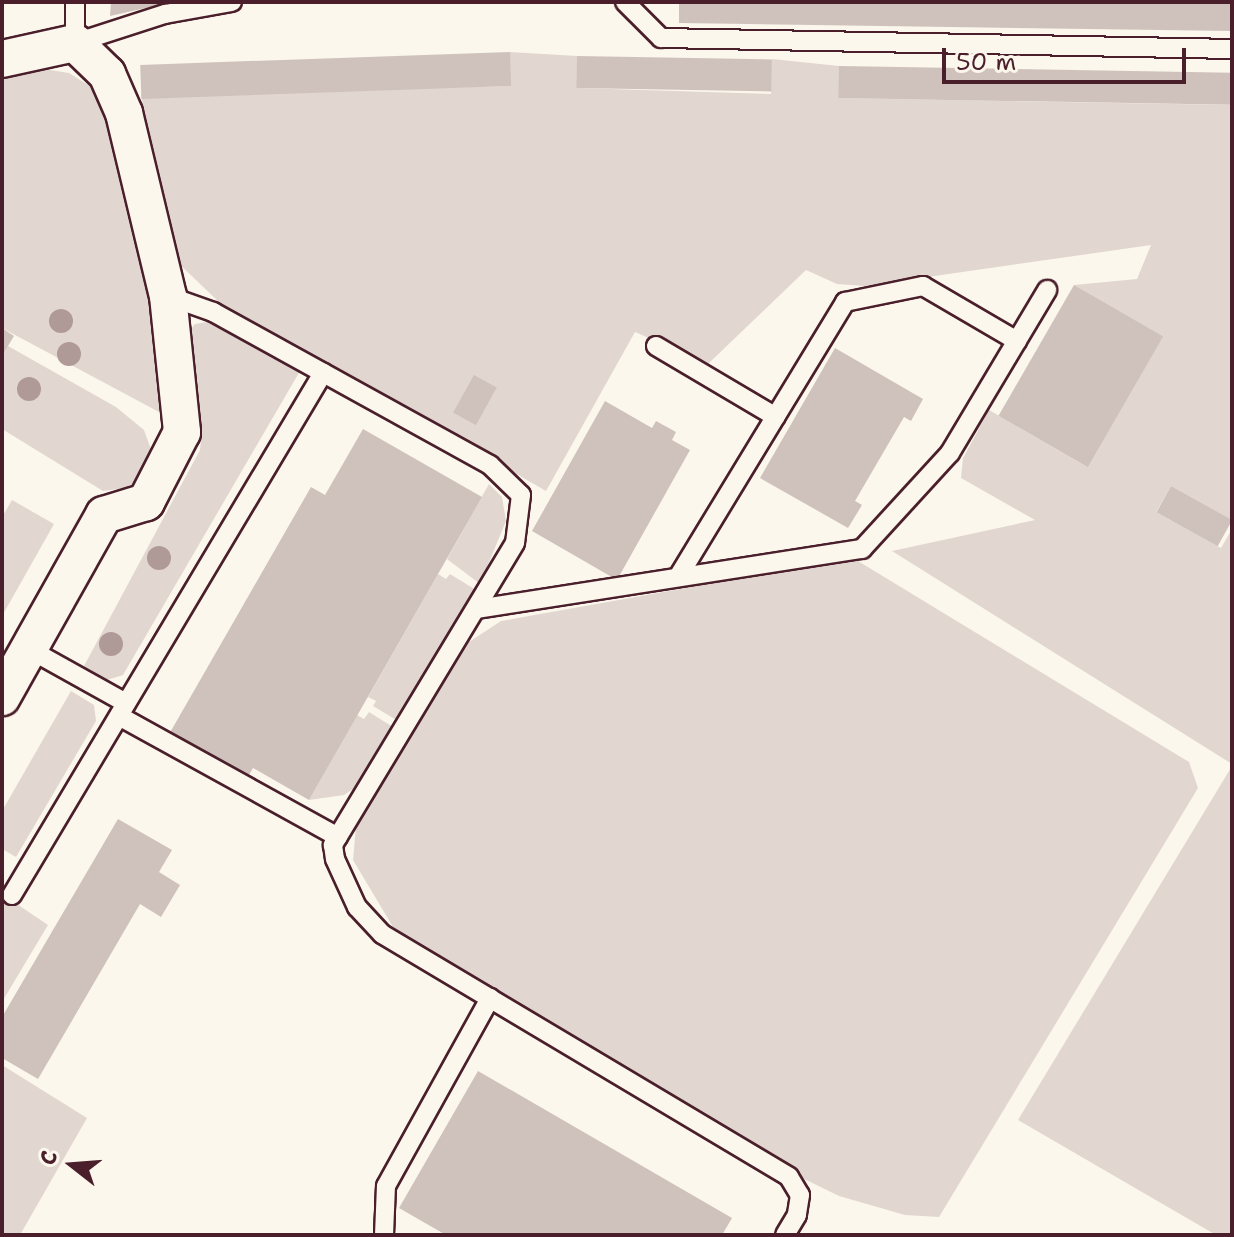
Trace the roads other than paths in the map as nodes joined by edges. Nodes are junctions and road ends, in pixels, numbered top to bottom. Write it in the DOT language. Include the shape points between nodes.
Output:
graph roads {
  1 [pos="75,2"];
  2 [pos="232,2"];
  3 [pos="625,2"];
  4 [pos="199,5"];
  5 [pos="75,43"];
  6 [pos="1232,49"];
  7 [pos="2,59"];
  8 [pos="1047,290"];
  9 [pos="168,296"];
  10 [pos="1017,341"];
  11 [pos="656,346"];
  12 [pos="323,373"];
  13 [pos="776,417"];
  14 [pos="678,577"];
  15 [pos="477,609"];
  16 [pos="29,649"];
  17 [pos="2,697"];
  18 [pos="122,710"];
  19 [pos="338,837"];
  20 [pos="12,895"];
  21 [pos="490,998"];
  22 [pos="384,1235"];
  23 [pos="785,1235"];
  1 -- 5 [label="lane"];
  2 -- 4 [label="lane"];
  3 -- 6 [label="lane" via="661,38"];
  4 -- 5 [label="lane"];
  5 -- 7 [label="street"];
  5 -- 9 [label="street" via="107,74 124,113"];
  8 -- 10 [label="lane"];
  9 -- 12 [label="lane" via="213,312"];
  9 -- 16 [label="street" via="182,432 146,502 104,515"];
  10 -- 13 [label="lane" via="923,286 845,302"];
  10 -- 14 [label="lane" via="950,453 862,549"];
  11 -- 13 [label="lane"];
  12 -- 15 [label="lane" via="490,465 521,495 515,543"];
  12 -- 18 [label="lane"];
  13 -- 14 [label="lane"];
  14 -- 15 [label="lane"];
  15 -- 19 [label="lane"];
  16 -- 17 [label="street"];
  16 -- 18 [label="lane"];
  18 -- 19 [label="lane"];
  18 -- 20 [label="lane"];
  19 -- 21 [label="lane" via="335,859 357,907 382,934"];
  21 -- 22 [label="lane" via="386,1186"];
  21 -- 23 [label="lane" via="789,1177 800,1195 797,1215"];
}
